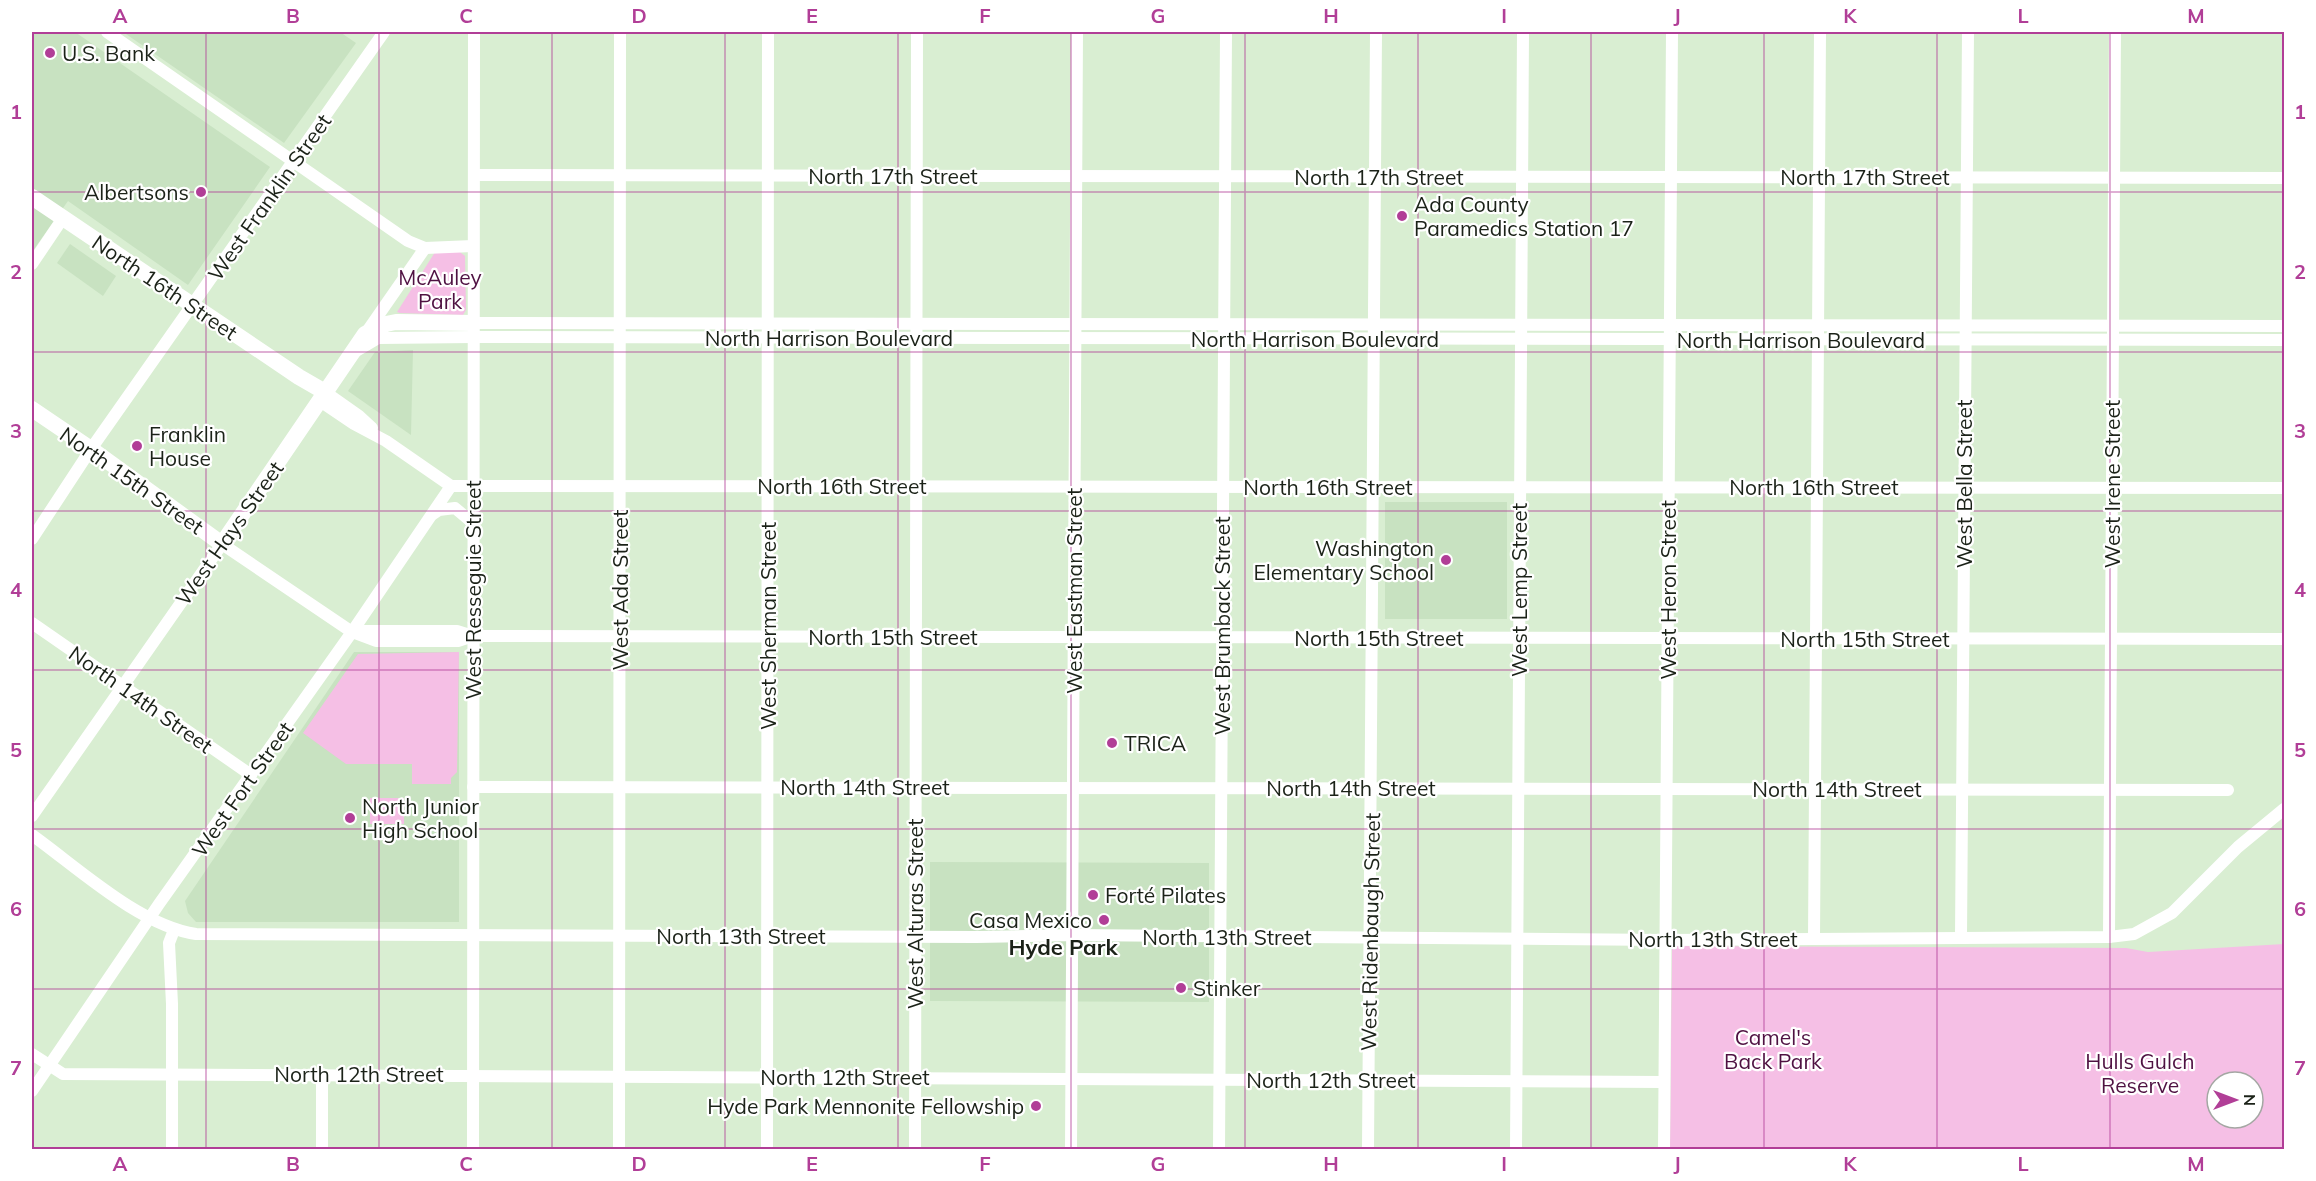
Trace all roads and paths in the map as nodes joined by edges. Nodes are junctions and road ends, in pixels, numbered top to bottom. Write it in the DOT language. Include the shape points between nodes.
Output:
graph roads {
  1 [pos="107,32"];
  2 [pos="384,32"];
  3 [pos="474,32"];
  4 [pos="620,32"];
  5 [pos="768,32"];
  6 [pos="916,32"];
  7 [pos="1077,32"];
  8 [pos="1226,32"];
  9 [pos="1376,32"];
  10 [pos="1523,32"];
  11 [pos="1672,32"];
  12 [pos="1820,32"];
  13 [pos="1968,32"];
  14 [pos="2115,32"];
  15 [pos="294,161"];
  16 [pos="474,175"];
  17 [pos="620,176"];
  18 [pos="768,176"];
  19 [pos="916,176"];
  20 [pos="1077,176"];
  21 [pos="1225,176"];
  22 [pos="1375,176"];
  23 [pos="1522,177"];
  24 [pos="1819,177"];
  25 [pos="1967,177"];
  26 [pos="1671,178"];
  27 [pos="2114,178"];
  28 [pos="2284,178"];
  29 [pos="32,197"];
  30 [pos="63,218"];
  31 [pos="473,246"];
  32 [pos="425,248"];
  33 [pos="32,264"];
  34 [pos="193,306"];
  35 [pos="620,323"];
  36 [pos="1076,323"];
  37 [pos="768,324"];
  38 [pos="916,324"];
  39 [pos="1224,324"];
  40 [pos="1521,324"];
  41 [pos="1374,325"];
  42 [pos="1670,326"];
  43 [pos="1818,326"];
  44 [pos="2113,326"];
  45 [pos="2284,326"];
  46 [pos="1966,327"];
  47 [pos="474,330"];
  48 [pos="365,334"];
  49 [pos="620,338"];
  50 [pos="768,338"];
  51 [pos="916,338"];
  52 [pos="1076,338"];
  53 [pos="1224,338"];
  54 [pos="1374,339"];
  55 [pos="1521,339"];
  56 [pos="1670,339"];
  57 [pos="1818,340"];
  58 [pos="1965,340"];
  59 [pos="2113,340"];
  60 [pos="2284,340"];
  61 [pos="351,356"];
  62 [pos="323,396"];
  63 [pos="32,409"];
  64 [pos="91,449"];
  65 [pos="474,485"];
  66 [pos="451,486"];
  67 [pos="620,486"];
  68 [pos="768,486"];
  69 [pos="916,486"];
  70 [pos="1075,486"];
  71 [pos="1223,486"];
  72 [pos="1373,487"];
  73 [pos="1520,487"];
  74 [pos="1669,487"];
  75 [pos="1817,487"];
  76 [pos="1964,488"];
  77 [pos="2112,488"];
  78 [pos="2284,488"];
  79 [pos="432,515"];
  80 [pos="474,524"];
  81 [pos="32,539"];
  82 [pos="222,544"];
  83 [pos="32,623"];
  84 [pos="352,632"];
  85 [pos="473,636"];
  86 [pos="620,637"];
  87 [pos="768,637"];
  88 [pos="916,637"];
  89 [pos="1074,637"];
  90 [pos="1222,638"];
  91 [pos="1372,638"];
  92 [pos="1519,638"];
  93 [pos="1816,639"];
  94 [pos="1963,639"];
  95 [pos="2284,639"];
  96 [pos="1667,640"];
  97 [pos="2111,640"];
  98 [pos="122,686"];
  99 [pos="251,775"];
  100 [pos="473,787"];
  101 [pos="620,787"];
  102 [pos="767,787"];
  103 [pos="916,788"];
  104 [pos="1073,788"];
  105 [pos="1221,788"];
  106 [pos="1371,788"];
  107 [pos="1518,789"];
  108 [pos="1666,789"];
  109 [pos="1815,789"];
  110 [pos="1962,789"];
  111 [pos="2110,789"];
  112 [pos="2228,790"];
  113 [pos="2284,808"];
  114 [pos="32,816"];
  115 [pos="32,836"];
  116 [pos="150,919"];
  117 [pos="174,930"];
  118 [pos="473,935"];
  119 [pos="1073,935"];
  120 [pos="619,936"];
  121 [pos="767,936"];
  122 [pos="915,937"];
  123 [pos="1220,937"];
  124 [pos="1370,938"];
  125 [pos="1517,938"];
  126 [pos="1961,938"];
  127 [pos="2109,938"];
  128 [pos="1814,939"];
  129 [pos="1665,940"];
  130 [pos="32,1054"];
  131 [pos="49,1066"];
  132 [pos="172,1073"];
  133 [pos="322,1074"];
  134 [pos="473,1075"];
  135 [pos="619,1076"];
  136 [pos="767,1077"];
  137 [pos="915,1078"];
  138 [pos="1072,1078"];
  139 [pos="1219,1079"];
  140 [pos="1368,1080"];
  141 [pos="1516,1081"];
  142 [pos="1664,1082"];
  143 [pos="32,1091"];
  144 [pos="172,1149"];
  145 [pos="322,1149"];
  146 [pos="473,1149"];
  147 [pos="619,1149"];
  148 [pos="767,1149"];
  149 [pos="915,1149"];
  150 [pos="1071,1149"];
  151 [pos="1219,1149"];
  152 [pos="1368,1149"];
  153 [pos="1515,1149"];
  154 [pos="1664,1149"];
  1 -- 15 [label="street"];
  2 -- 15 [label="street, West Franklin Street"];
  3 -- 16 [label="street, West Resseguie Street"];
  4 -- 17 [label="street, West Ada Street"];
  5 -- 18 [label="street, West Sherman Street"];
  6 -- 19 [label="street, West Alturas Street"];
  7 -- 20 [label="street, West Eastman Street"];
  8 -- 21 [label="street, West Brumback Street"];
  9 -- 22 [label="street, West Ridenbaugh Street"];
  10 -- 23 [label="street, West Lemp Street"];
  11 -- 26 [label="street, West Heron Street"];
  12 -- 24 [label="street"];
  13 -- 25 [label="street, West Bella Street"];
  14 -- 27 [label="street, West Irene Street"];
  15 -- 32 [label="street" via="408,241"];
  15 -- 34 [label="street, West Franklin Street"];
  16 -- 17 [label="street, North 17th Street"];
  16 -- 31 [label="street, West Resseguie Street"];
  17 -- 18 [label="street, North 17th Street"];
  17 -- 35 [label="street, West Ada Street"];
  18 -- 19 [label="street, North 17th Street"];
  18 -- 37 [label="street, West Sherman Street"];
  19 -- 20 [label="street, North 17th Street"];
  19 -- 38 [label="street, West Alturas Street"];
  20 -- 21 [label="street, North 17th Street"];
  20 -- 36 [label="street, West Eastman Street"];
  21 -- 22 [label="street, North 17th Street"];
  21 -- 39 [label="street, West Brumback Street"];
  22 -- 23 [label="street, North 17th Street"];
  22 -- 41 [label="street, West Ridenbaugh Street"];
  23 -- 26 [label="street, North 17th Street"];
  23 -- 40 [label="street, West Lemp Street"];
  24 -- 25 [label="street, North 17th Street"];
  24 -- 26 [label="street, North 17th Street"];
  24 -- 43 [label="street"];
  25 -- 27 [label="street, North 17th Street"];
  25 -- 46 [label="street, West Bella Street"];
  26 -- 42 [label="street, West Heron Street"];
  27 -- 28 [label="street, North 17th Street"];
  27 -- 44 [label="street, West Irene Street"];
  29 -- 30 [label="main road, North 16th Street"];
  30 -- 33 [label="street"];
  30 -- 34 [label="main road, North 16th Street"];
  31 -- 32 [label="street"];
  31 -- 47 [label="street, West Resseguie Street"];
  32 -- 48 [label="street, West Hays Street"];
  34 -- 62 [label="main road, North 16th Street" via="299,377 309,393"];
  34 -- 64 [label="street, West Franklin Street"];
  35 -- 37 [label="street, North Harrison Boulevard"];
  35 -- 47 [label="street, North Harrison Boulevard"];
  35 -- 49 [label="street, West Ada Street"];
  36 -- 38 [label="street, North Harrison Boulevard"];
  36 -- 39 [label="street, North Harrison Boulevard"];
  36 -- 52 [label="street, West Eastman Street"];
  37 -- 38 [label="street, North Harrison Boulevard"];
  37 -- 50 [label="street, West Sherman Street"];
  38 -- 51 [label="street, West Alturas Street"];
  39 -- 41 [label="street, North Harrison Boulevard"];
  39 -- 53 [label="street, West Brumback Street"];
  40 -- 41 [label="street, North Harrison Boulevard"];
  40 -- 42 [label="street, North Harrison Boulevard"];
  40 -- 55 [label="street, West Lemp Street"];
  41 -- 54 [label="street, West Ridenbaugh Street"];
  42 -- 43 [label="street, North Harrison Boulevard"];
  42 -- 56 [label="street, West Heron Street"];
  43 -- 46 [label="street, North Harrison Boulevard"];
  43 -- 57 [label="street"];
  44 -- 45 [label="street, North Harrison Boulevard"];
  44 -- 46 [label="street, North Harrison Boulevard"];
  44 -- 59 [label="street, West Irene Street"];
  46 -- 58 [label="street, West Bella Street"];
  47 -- 48 [label="main road, North Harrison Boulevard" via="396,322"];
  47 -- 49 [label="street, North Harrison Boulevard"];
  47 -- 61 [label="street, North Harrison Boulevard" via="378,338"];
  47 -- 65 [label="street, West Resseguie Street"];
  48 -- 61 [label="main road, West Hays Street"];
  49 -- 50 [label="street, North Harrison Boulevard"];
  49 -- 67 [label="street, West Ada Street"];
  50 -- 51 [label="street, North Harrison Boulevard"];
  50 -- 68 [label="street, West Sherman Street"];
  51 -- 52 [label="street, North Harrison Boulevard"];
  51 -- 69 [label="street, West Alturas Street"];
  52 -- 53 [label="street, North Harrison Boulevard"];
  52 -- 70 [label="street, West Eastman Street"];
  53 -- 54 [label="street, North Harrison Boulevard"];
  53 -- 71 [label="street, West Brumback Street"];
  54 -- 55 [label="street, North Harrison Boulevard"];
  54 -- 72 [label="street, West Ridenbaugh Street"];
  55 -- 56 [label="street, North Harrison Boulevard"];
  55 -- 73 [label="street, West Lemp Street"];
  56 -- 57 [label="street, North Harrison Boulevard"];
  56 -- 74 [label="street, West Heron Street"];
  57 -- 58 [label="street, North Harrison Boulevard"];
  57 -- 75 [label="street"];
  58 -- 59 [label="street, North Harrison Boulevard"];
  58 -- 76 [label="street, West Bella Street"];
  59 -- 60 [label="street, North Harrison Boulevard"];
  59 -- 77 [label="street, West Irene Street"];
  61 -- 62 [label="main road, West Hays Street"];
  62 -- 66 [label="street, North 16th Street" via="354,424"];
  62 -- 82 [label="main road, West Hays Street"];
  63 -- 64 [label="main road, North 15th Street"];
  64 -- 81 [label="street, West Franklin Street"];
  64 -- 82 [label="main road, North 15th Street"];
  65 -- 66 [label="street, North 16th Street"];
  65 -- 67 [label="street, North 16th Street"];
  65 -- 80 [label="street, West Resseguie Street"];
  66 -- 79 [label="street, West Fort Street"];
  67 -- 68 [label="street, North 16th Street"];
  67 -- 86 [label="street, West Ada Street"];
  68 -- 69 [label="street, North 16th Street"];
  68 -- 87 [label="street, West Sherman Street"];
  69 -- 70 [label="street, North 16th Street"];
  69 -- 88 [label="street, West Alturas Street"];
  70 -- 71 [label="street, North 16th Street"];
  70 -- 89 [label="street, West Eastman Street"];
  71 -- 72 [label="street, North 16th Street"];
  71 -- 90 [label="street, West Brumback Street"];
  72 -- 73 [label="street, North 16th Street"];
  72 -- 91 [label="street, West Ridenbaugh Street"];
  73 -- 74 [label="street, North 16th Street"];
  73 -- 92 [label="street, West Lemp Street"];
  74 -- 75 [label="street, North 16th Street"];
  74 -- 96 [label="street, West Heron Street"];
  75 -- 76 [label="street, North 16th Street"];
  75 -- 93 [label="street"];
  76 -- 77 [label="street, North 16th Street"];
  76 -- 94 [label="street, West Bella Street"];
  77 -- 78 [label="street, North 16th Street"];
  77 -- 97 [label="street, West Irene Street"];
  79 -- 80 [label="street" via="454,508"];
  79 -- 84 [label="street, West Fort Street"];
  80 -- 85 [label="street, West Resseguie Street"];
  82 -- 84 [label="street, North 15th Street"];
  82 -- 98 [label="street, West Hays Street"];
  83 -- 98 [label="street, North 14th Street"];
  84 -- 85 [label="street, North 15th Street" via="457,631"];
  84 -- 99 [label="street, West Fort Street"];
  85 -- 86 [label="street, North 15th Street"];
  85 -- 100 [label="street, West Resseguie Street"];
  86 -- 87 [label="street, North 15th Street"];
  86 -- 101 [label="street, West Ada Street"];
  87 -- 88 [label="street, North 15th Street"];
  87 -- 102 [label="street, West Sherman Street"];
  88 -- 89 [label="street, North 15th Street"];
  88 -- 103 [label="street, West Alturas Street"];
  89 -- 90 [label="street, North 15th Street"];
  89 -- 104 [label="street, West Eastman Street"];
  90 -- 91 [label="street, North 15th Street"];
  90 -- 105 [label="street, West Brumback Street"];
  91 -- 92 [label="street, North 15th Street"];
  91 -- 106 [label="street, West Ridenbaugh Street"];
  92 -- 96 [label="street, North 15th Street"];
  92 -- 107 [label="street, West Lemp Street"];
  93 -- 94 [label="street, North 15th Street"];
  93 -- 96 [label="street, North 15th Street"];
  93 -- 109 [label="street"];
  94 -- 97 [label="street, North 15th Street"];
  94 -- 110 [label="street, West Bella Street"];
  95 -- 97 [label="street, North 15th Street"];
  96 -- 108 [label="street, West Heron Street"];
  97 -- 111 [label="street, West Irene Street"];
  98 -- 99 [label="street, North 14th Street"];
  98 -- 114 [label="street, West Hays Street"];
  99 -- 116 [label="street, West Fort Street"];
  100 -- 101 [label="street, North 14th Street"];
  100 -- 118 [label="street, West Resseguie Street"];
  101 -- 102 [label="street, North 14th Street"];
  101 -- 120 [label="street, West Ada Street"];
  102 -- 103 [label="street, North 14th Street"];
  102 -- 121 [label="street, West Sherman Street"];
  103 -- 104 [label="street, North 14th Street"];
  103 -- 122 [label="street, West Alturas Street"];
  104 -- 105 [label="street, North 14th Street"];
  104 -- 119 [label="street, West Eastman Street"];
  105 -- 106 [label="street, North 14th Street"];
  105 -- 123 [label="street, West Brumback Street"];
  106 -- 107 [label="street, North 14th Street"];
  106 -- 124 [label="street, West Ridenbaugh Street"];
  107 -- 108 [label="street, North 14th Street"];
  107 -- 125 [label="street, West Lemp Street"];
  108 -- 109 [label="street, North 14th Street"];
  108 -- 129 [label="street, West Heron Street"];
  109 -- 110 [label="street, North 14th Street"];
  109 -- 128 [label="street"];
  110 -- 111 [label="street, North 14th Street"];
  110 -- 126 [label="street, West Bella Street"];
  111 -- 112 [label="street, North 14th Street"];
  111 -- 127 [label="street, West Irene Street"];
  113 -- 127 [label="street, North 13th Street" via="2238,847 2172,913 2134,934"];
  115 -- 116 [label="street, North 13th Street"];
  116 -- 117 [label="street, North 13th Street"];
  116 -- 131 [label="street, West Fort Street"];
  117 -- 118 [label="street, North 13th Street" via="196,934"];
  117 -- 132 [label="street" via="169,943"];
  118 -- 120 [label="street, North 13th Street"];
  118 -- 134 [label="street, West Resseguie Street"];
  119 -- 122 [label="street, North 13th Street"];
  119 -- 123 [label="street, North 13th Street"];
  119 -- 138 [label="street, West Eastman Street"];
  120 -- 121 [label="street, North 13th Street"];
  120 -- 135 [label="street, West Ada Street"];
  121 -- 122 [label="street, North 13th Street"];
  121 -- 136 [label="street, West Sherman Street"];
  122 -- 137 [label="street, West Alturas Street"];
  123 -- 124 [label="street, North 13th Street"];
  123 -- 139 [label="street, West Brumback Street"];
  124 -- 125 [label="street, North 13th Street"];
  124 -- 140 [label="street, West Ridenbaugh Street"];
  125 -- 129 [label="street, North 13th Street"];
  125 -- 141 [label="street, West Lemp Street"];
  126 -- 127 [label="street, North 13th Street"];
  126 -- 128 [label="street, North 13th Street"];
  128 -- 129 [label="street, North 13th Street"];
  129 -- 142 [label="street, West Heron Street"];
  130 -- 131 [label="street, North 12th Street"];
  131 -- 132 [label="street, North 12th Street" via="63,1074"];
  131 -- 143 [label="street, West Fort Street"];
  132 -- 133 [label="street, North 12th Street"];
  132 -- 144 [label="street"];
  133 -- 134 [label="street, North 12th Street"];
  133 -- 145 [label="street"];
  134 -- 135 [label="street, North 12th Street"];
  134 -- 146 [label="street, West Resseguie Street"];
  135 -- 136 [label="street, North 12th Street"];
  135 -- 147 [label="street, West Ada Street"];
  136 -- 137 [label="street, North 12th Street"];
  136 -- 148 [label="street, West Sherman Street"];
  137 -- 138 [label="street, North 12th Street"];
  137 -- 149 [label="street, West Alturas Street"];
  138 -- 139 [label="street, North 12th Street"];
  138 -- 150 [label="street, West Eastman Street"];
  139 -- 140 [label="street, North 12th Street"];
  139 -- 151 [label="street, West Brumback Street"];
  140 -- 141 [label="street, North 12th Street"];
  140 -- 152 [label="street, West Ridenbaugh Street"];
  141 -- 142 [label="street, North 12th Street"];
  141 -- 153 [label="street, West Lemp Street"];
  142 -- 154 [label="street, West Heron Street"];
}
